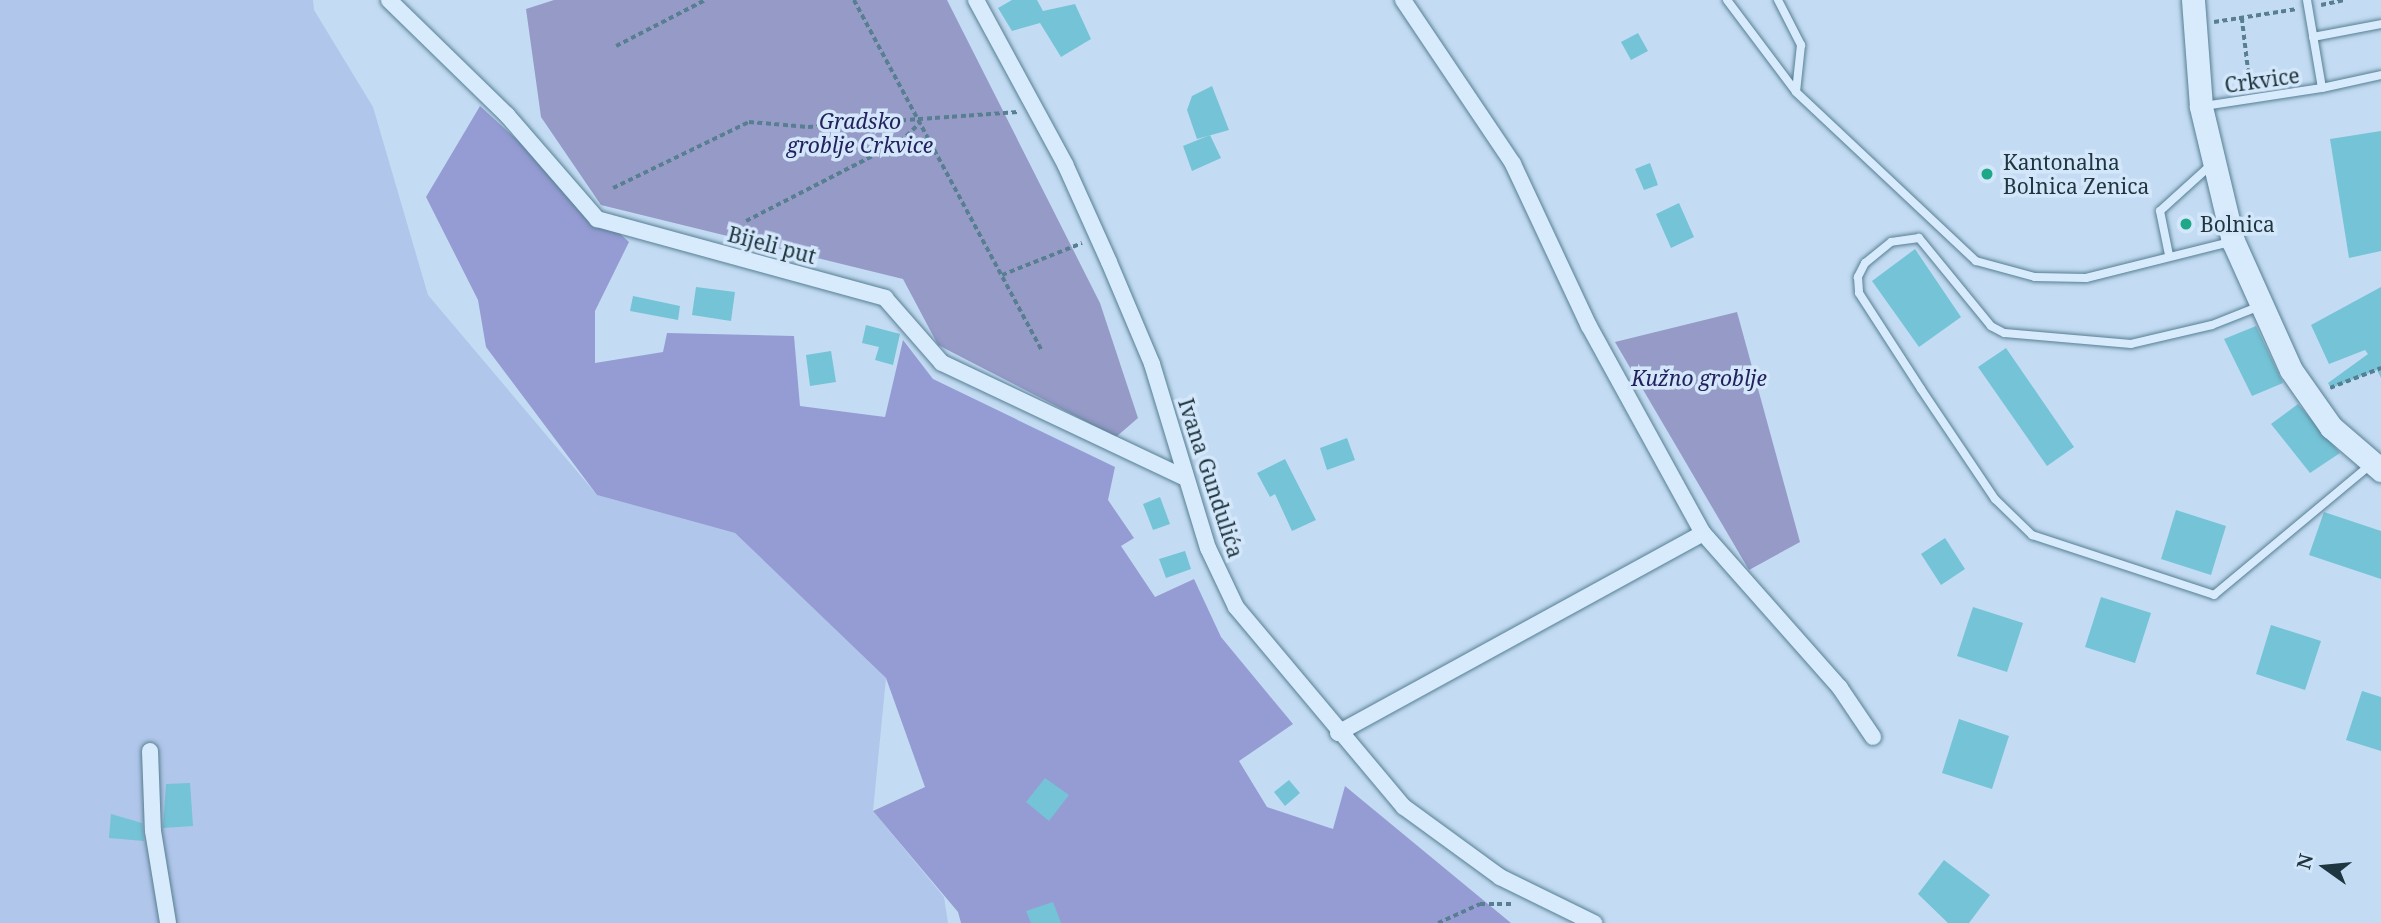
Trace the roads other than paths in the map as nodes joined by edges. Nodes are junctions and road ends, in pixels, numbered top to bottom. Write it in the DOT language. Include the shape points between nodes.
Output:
graph roads {
  1 [pos="389,0"];
  2 [pos="976,0"];
  3 [pos="1403,0"];
  4 [pos="1727,0"];
  5 [pos="1778,0"];
  6 [pos="2193,0"];
  7 [pos="2308,4"];
  8 [pos="2381,24"];
  9 [pos="2314,37"];
  10 [pos="2381,75"];
  11 [pos="2322,89"];
  12 [pos="1796,92"];
  13 [pos="2201,107"];
  14 [pos="2213,163"];
  15 [pos="2233,241"];
  16 [pos="2169,255"];
  17 [pos="2262,306"];
  18 [pos="2376,467"];
  19 [pos="1185,478"];
  20 [pos="1703,533"];
  21 [pos="1338,733"];
  22 [pos="1872,737"];
  23 [pos="149,751"];
  24 [pos="168,923"];
  25 [pos="1594,923"];
  1 -- 19 [label="street, Bijeli put" via="507,115 597,219 886,298 942,363"];
  2 -- 19 [label="street, Ivana Gundulića" via="1097,237 1152,364"];
  3 -- 20 [label="street" via="1513,164 1589,327"];
  4 -- 12 [label="lane"];
  5 -- 12 [label="lane" via="1801,45"];
  6 -- 13 [label="main road"];
  7 -- 9 [label="lane, Crkvice"];
  8 -- 9 [label="lane"];
  9 -- 11 [label="lane, Crkvice"];
  10 -- 11 [label="lane"];
  11 -- 13 [label="lane, Crkvice"];
  12 -- 16 [label="lane" via="1976,261 2035,277 2086,278"];
  13 -- 14 [label="main road"];
  14 -- 15 [label="main road"];
  14 -- 16 [label="lane" via="2163,205 2159,218"];
  15 -- 16 [label="lane"];
  15 -- 17 [label="main road"];
  17 -- 18 [label="main road" via="2309,396 2331,427"];
  17 -- 18 [label="lane" via="2201,329 2131,344 2004,333 1991,326 1919,238 1891,242 1865,262 1858,277 1859,293 1995,499 2032,535 2214,595"];
  19 -- 21 [label="street, Ivana Gundulića" via="1208,548 1236,607"];
  20 -- 21 [label="street"];
  20 -- 22 [label="street" via="1839,688"];
  21 -- 25 [label="street, Ivana Gundulića" via="1404,807 1461,853"];
  23 -- 24 [label="street" via="153,831"];
}
